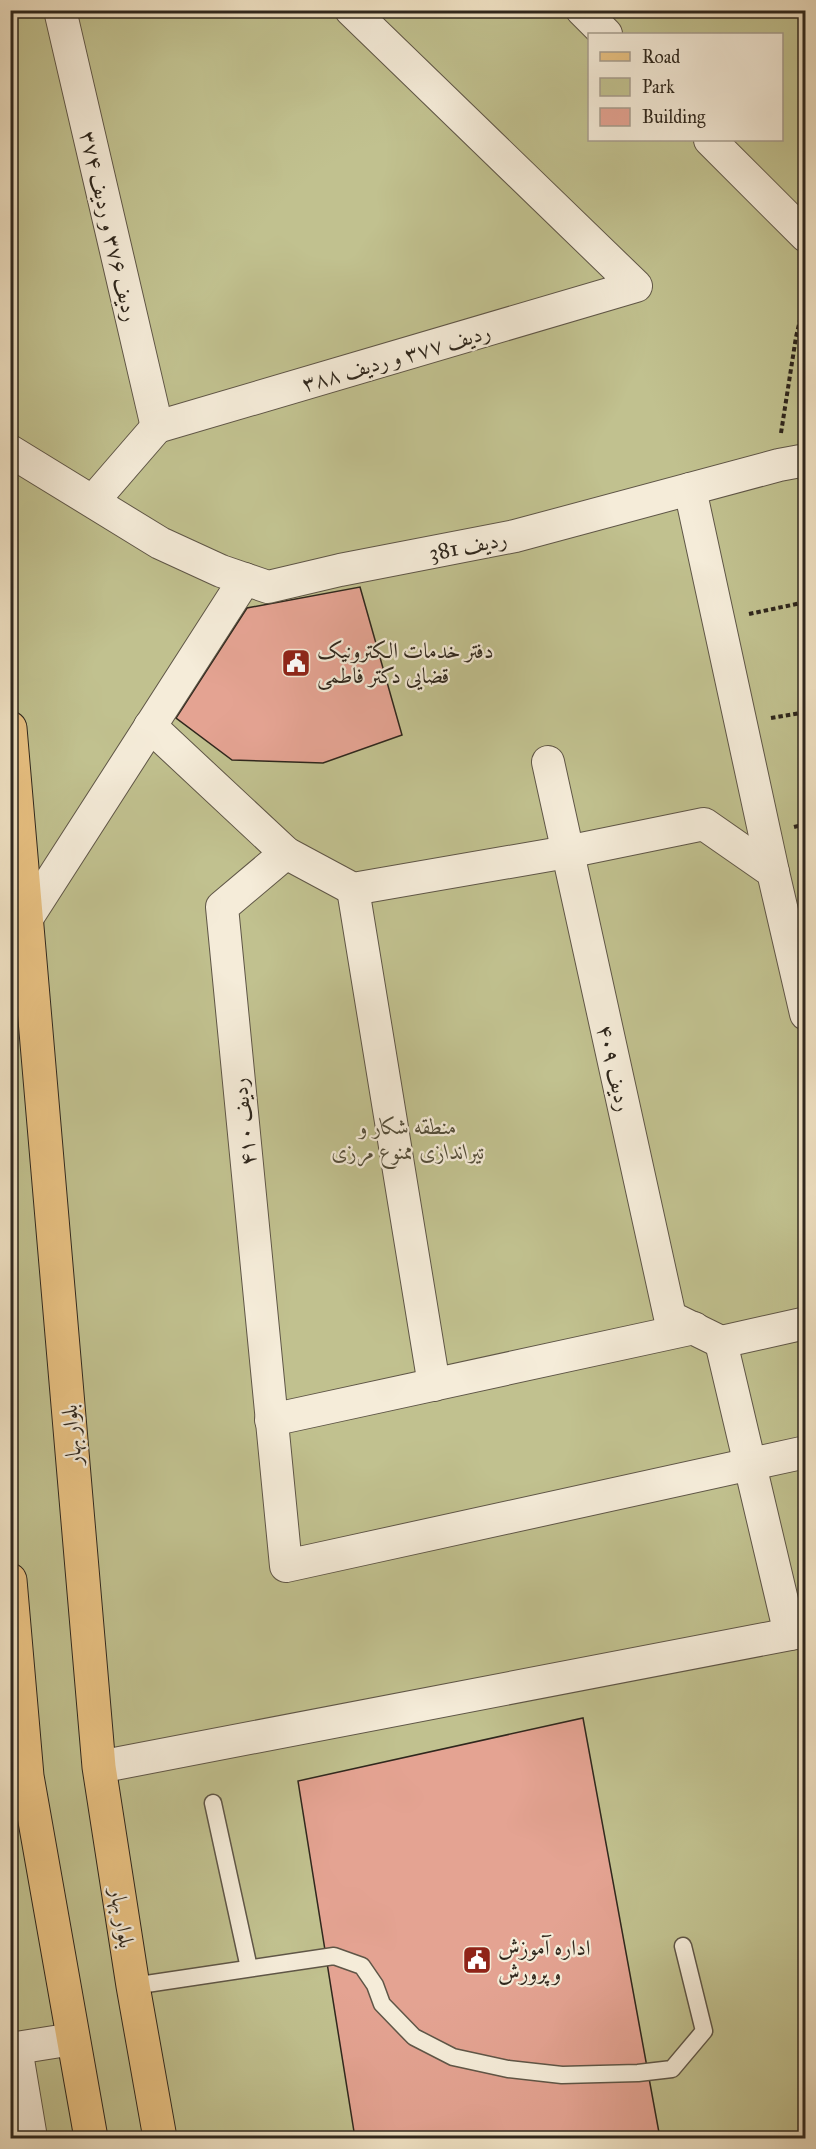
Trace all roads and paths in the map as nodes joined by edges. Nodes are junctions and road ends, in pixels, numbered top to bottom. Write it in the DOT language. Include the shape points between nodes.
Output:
graph roads {
  1 [pos="351,10"];
  2 [pos="582,10"];
  3 [pos="62,18"];
  4 [pos="605,33"];
  5 [pos="711,141"];
  6 [pos="806,236"];
  7 [pos="806,295"];
  8 [pos="157,427"];
  9 [pos="10,451"];
  10 [pos="792,462"];
  11 [pos="690,489"];
  12 [pos="93,501"];
  13 [pos="245,579"];
  14 [pos="806,602"];
  15 [pos="718,620"];
  16 [pos="150,726"];
  17 [pos="10,728"];
  18 [pos="548,762"];
  19 [pos="567,852"];
  20 [pos="286,853"];
  21 [pos="773,872"];
  22 [pos="353,889"];
  23 [pos="27,918"];
  24 [pos="806,1014"];
  25 [pos="806,1323"];
  26 [pos="708,1335"];
  27 [pos="434,1385"];
  28 [pos="271,1420"];
  29 [pos="806,1452"];
  30 [pos="749,1464"];
  31 [pos="10,1580"];
  32 [pos="798,1633"];
  33 [pos="99,1767"];
  34 [pos="213,1803"];
  35 [pos="683,1946"];
  36 [pos="249,1968"];
  37 [pos="133,1986"];
  38 [pos="73,2039"];
  39 [pos="13,2049"];
  40 [pos="31,2139"];
  41 [pos="91,2139"];
  42 [pos="160,2139"];
  1 -- 8 [label="street, ردیف ۳۷۷ و ردیف ۳۸۸" via="636,286"];
  2 -- 4 [label="street"];
  3 -- 8 [label="street, ردیف ۳۷۶ و ردیف ۳۷۴"];
  5 -- 6 [label="street"];
  7 -- 10 [label="path" via="782,419"];
  8 -- 12 [label="street"];
  9 -- 12 [label="street, ردیف 381"];
  10 -- 11 [label="street, ردیف 381"];
  11 -- 13 [label="street, ردیف 381" via="515,536 268,587"];
  11 -- 15 [label="street"];
  12 -- 13 [label="street, ردیف 381" via="160,543"];
  13 -- 16 [label="street"];
  14 -- 15 [label="path"];
  15 -- 21 [label="street"];
  16 -- 20 [label="street"];
  16 -- 23 [label="street"];
  17 -- 23 [label="main road, بلوار بهار"];
  18 -- 19 [label="street, ردیف ۴۰۹"];
  19 -- 21 [label="street" via="704,824"];
  19 -- 22 [label="street"];
  19 -- 26 [label="street, ردیف ۴۰۹" via="670,1317"];
  20 -- 22 [label="street"];
  20 -- 28 [label="street, ردیف ۴۱۰" via="222,907"];
  21 -- 24 [label="street"];
  22 -- 27 [label="street"];
  23 -- 33 [label="main road, بلوار بهار"];
  25 -- 26 [label="street"];
  26 -- 27 [label="street"];
  26 -- 30 [label="street"];
  27 -- 28 [label="street"];
  28 -- 30 [label="street" via="286,1566"];
  29 -- 30 [label="street"];
  30 -- 32 [label="street"];
  31 -- 38 [label="main road" via="27,1776"];
  32 -- 33 [label="street"];
  33 -- 37 [label="main road, بلوار بهار"];
  34 -- 36 [label="lane"];
  35 -- 36 [label="lane" via="704,2031 672,2069 638,2073 562,2075 507,2069 453,2057 414,2037 382,2004 362,1966 334,1956"];
  36 -- 37 [label="lane"];
  37 -- 42 [label="main road, بلوار بهار"];
  38 -- 39 [label="street"];
  38 -- 41 [label="main road"];
  39 -- 40 [label="street"];
}
